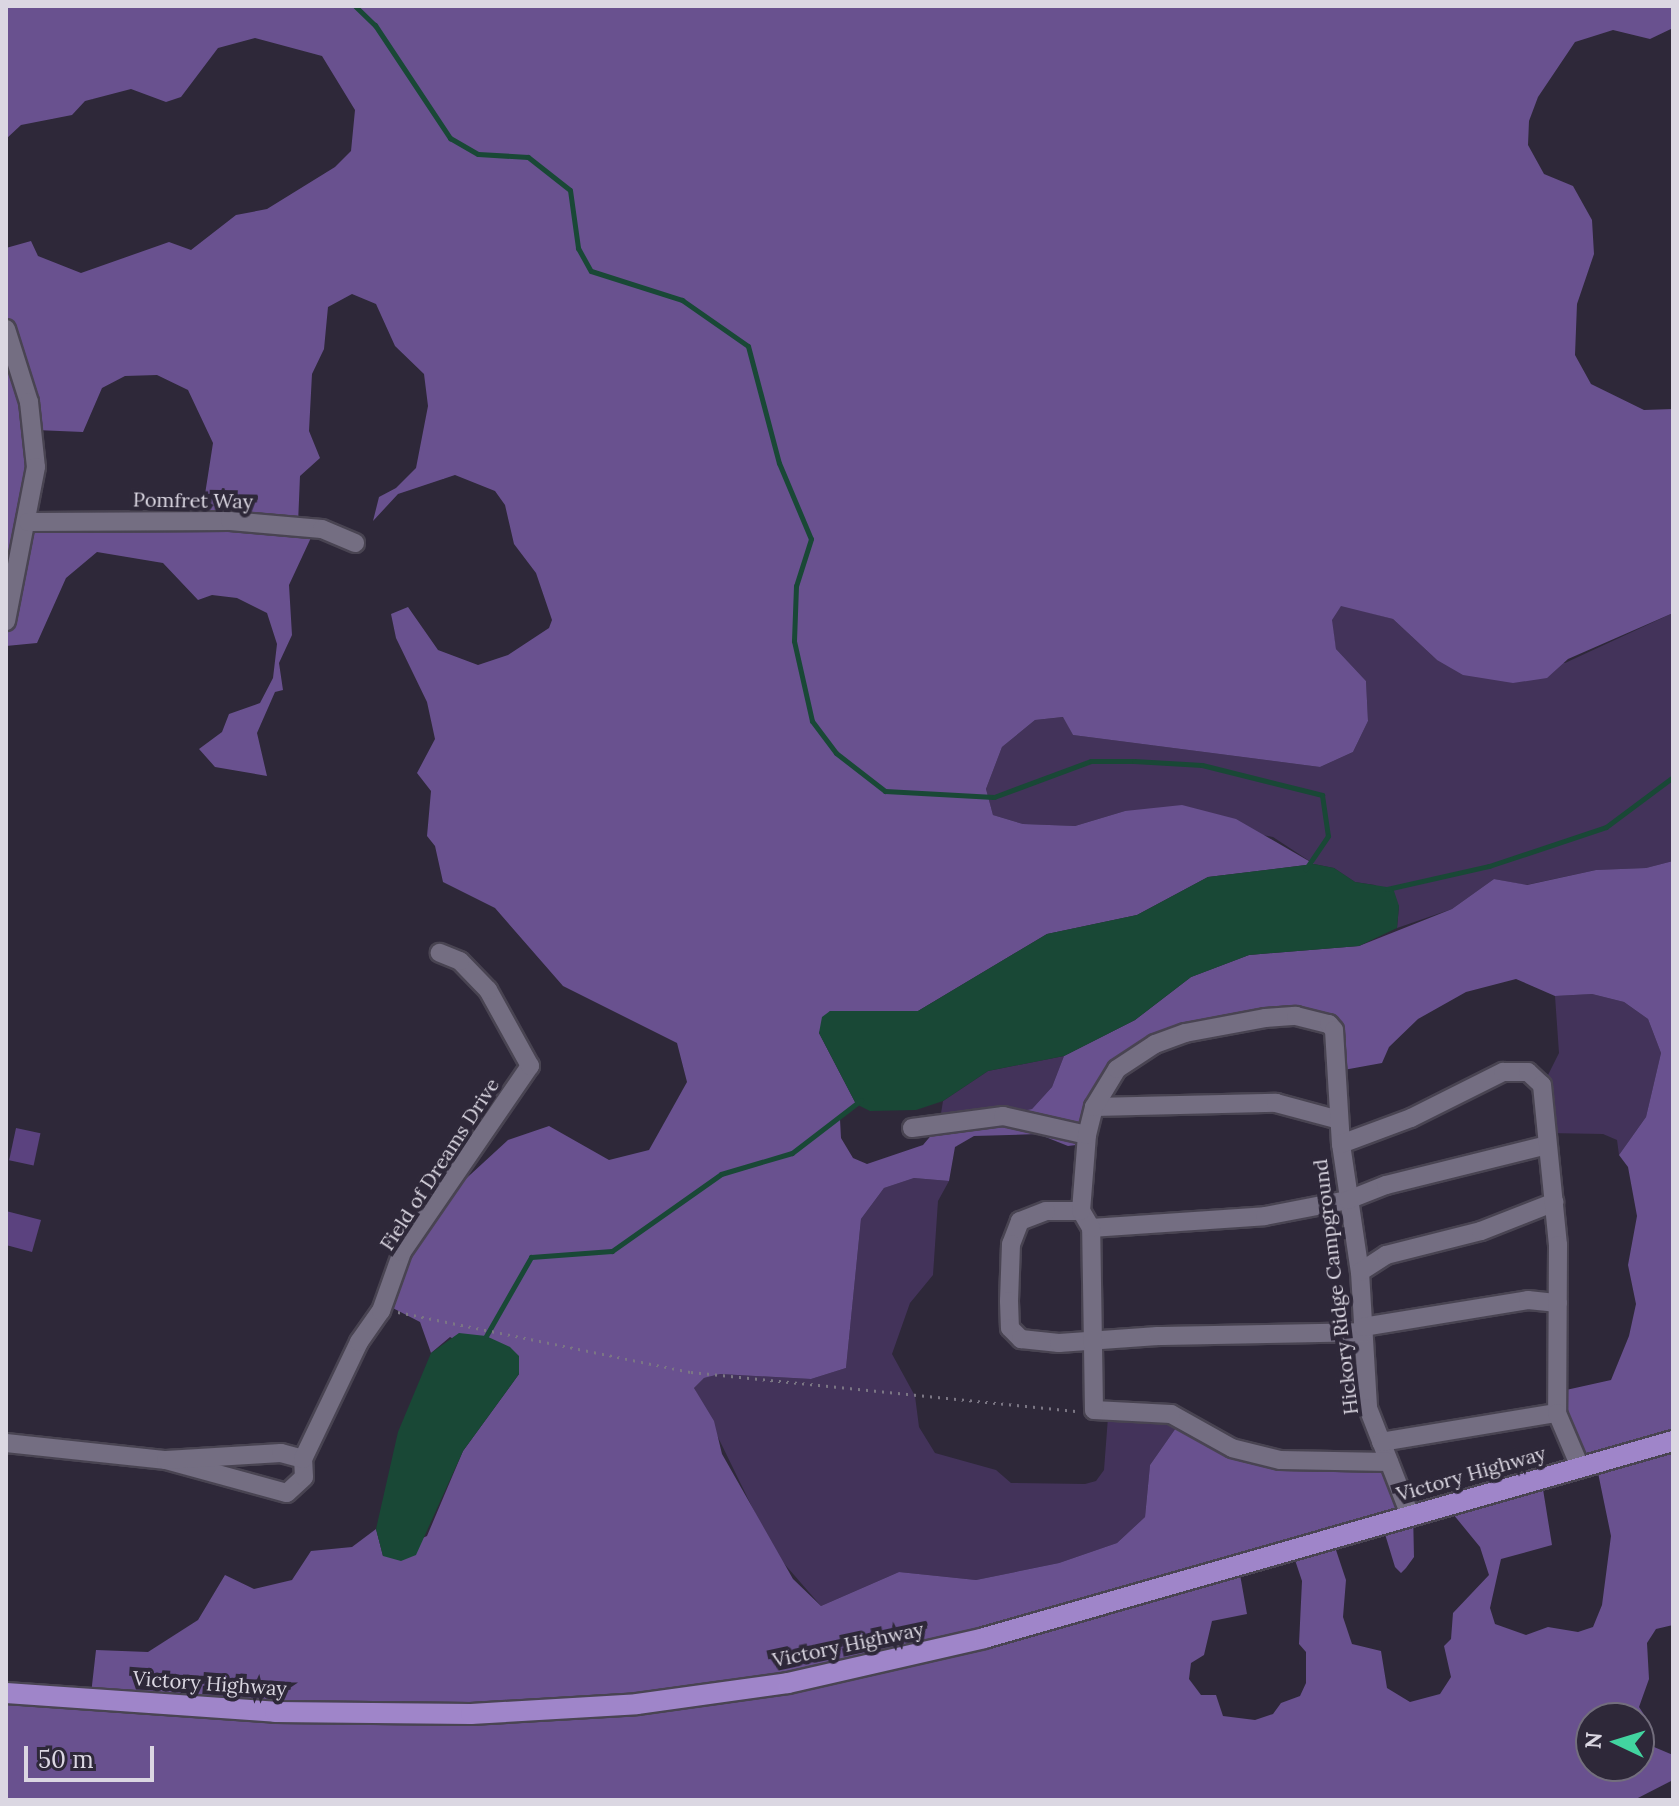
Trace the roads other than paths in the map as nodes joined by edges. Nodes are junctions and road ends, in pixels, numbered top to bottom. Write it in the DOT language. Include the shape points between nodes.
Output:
graph roads {
  1 [pos="6,329"];
  2 [pos="28,522"];
  3 [pos="355,543"];
  4 [pos="6,621"];
  5 [pos="440,953"];
  6 [pos="1094,1107"];
  7 [pos="1339,1120"];
  8 [pos="912,1128"];
  9 [pos="1087,1135"];
  10 [pos="1341,1144"];
  11 [pos="1544,1146"];
  12 [pos="1348,1200"];
  13 [pos="1555,1202"];
  14 [pos="1081,1211"];
  15 [pos="1091,1228"];
  16 [pos="1360,1272"];
  17 [pos="1558,1303"];
  18 [pos="1363,1329"];
  19 [pos="1095,1342"];
  20 [pos="1557,1413"];
  21 [pos="1673,1441"];
  22 [pos="1381,1442"];
  23 [pos="6,1443"];
  24 [pos="303,1459"];
  25 [pos="166,1460"];
  26 [pos="1389,1462"];
  27 [pos="1580,1467"];
  28 [pos="1410,1515"];
  29 [pos="6,1693"];
  1 -- 2 [label="street" via="33,426 36,467"];
  2 -- 3 [label="street, Pomfret Way" via="243,522 322,529"];
  2 -- 4 [label="street"];
  5 -- 24 [label="street, Field of Dreams Drive" via="460,961 488,990 530,1066 402,1252 381,1311 359,1342"];
  6 -- 7 [label="street" via="1276,1103"];
  6 -- 7 [label="street, Hickory Ridge Campground" via="1117,1069 1155,1044 1185,1033 1296,1016 1320,1020 1334,1030"];
  6 -- 9 [label="street"];
  7 -- 10 [label="street, Hickory Ridge Campground"];
  8 -- 9 [label="street" via="1003,1116"];
  9 -- 14 [label="street"];
  10 -- 11 [label="street" via="1411,1118 1477,1082 1503,1072 1528,1072 1542,1085"];
  10 -- 12 [label="street, Hickory Ridge Campground"];
  11 -- 12 [label="street" via="1386,1185"];
  11 -- 13 [label="street"];
  12 -- 15 [label="street" via="1265,1216"];
  12 -- 16 [label="street, Hickory Ridge Campground"];
  13 -- 16 [label="street" via="1481,1231 1386,1255"];
  13 -- 17 [label="street"];
  14 -- 15 [label="street"];
  14 -- 19 [label="street" via="1046,1211 1020,1221 1011,1244 1010,1328 1021,1339"];
  15 -- 19 [label="street"];
  16 -- 18 [label="street, Hickory Ridge Campground"];
  17 -- 18 [label="street" via="1528,1300"];
  17 -- 20 [label="street"];
  18 -- 19 [label="street"];
  18 -- 22 [label="street, Hickory Ridge Campground" via="1368,1408"];
  19 -- 26 [label="street" via="1094,1410 1171,1414 1232,1448 1280,1460"];
  20 -- 22 [label="street"];
  20 -- 27 [label="street"];
  21 -- 27 [label="main road, Victory Highway"];
  22 -- 26 [label="street, Hickory Ridge Campground"];
  23 -- 25 [label="street, Field of Dreams Drive"];
  24 -- 25 [label="street, Field of Dreams Drive" via="281,1453"];
  24 -- 25 [label="street, Field of Dreams Drive" via="304,1477 287,1493"];
  26 -- 28 [label="street, Hickory Ridge Campground"];
  27 -- 28 [label="main road, Victory Highway"];
  28 -- 29 [label="main road, Victory Highway" via="893,1661 674,1700 388,1715"];
}
